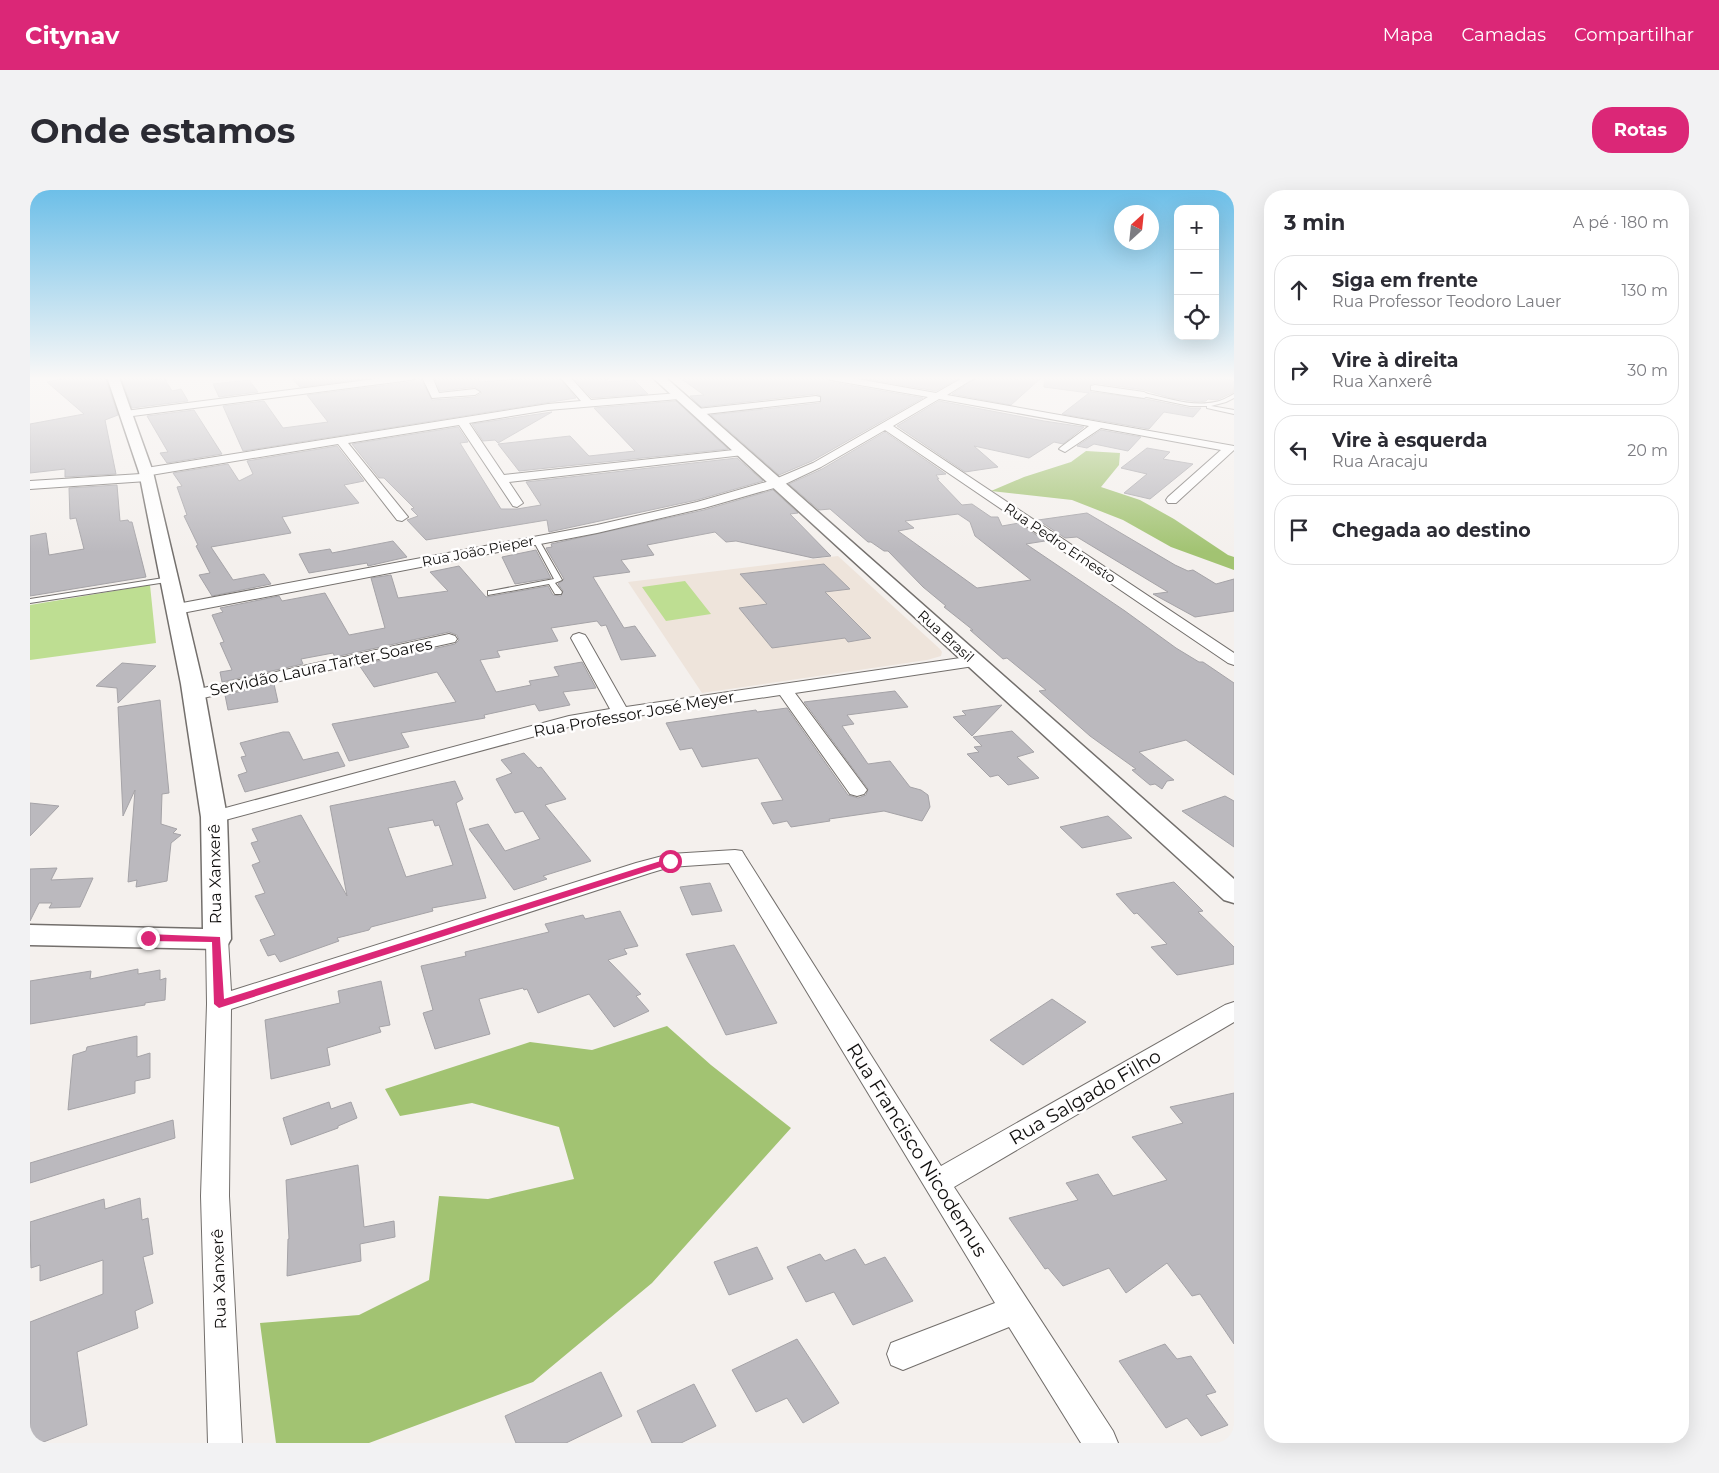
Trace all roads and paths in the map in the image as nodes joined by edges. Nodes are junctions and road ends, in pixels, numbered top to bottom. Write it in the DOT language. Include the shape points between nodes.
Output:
graph roads {
  1 [pos="133,435"];
  2 [pos="374,435"];
  3 [pos="472,435"];
  4 [pos="724,435"];
  5 [pos="869,435"];
  6 [pos="900,435"];
  7 [pos="1084,435"];
  8 [pos="1158,435"];
  9 [pos="341,441"];
  10 [pos="1065,449"];
  11 [pos="743,452"];
  12 [pos="147,474"];
  13 [pos="501,479"];
  14 [pos="777,483"];
  15 [pos="30,486"];
  16 [pos="1172,500"];
  17 [pos="517,502"];
  18 [pos="402,517"];
  19 [pos="536,540"];
  20 [pos="170,578"];
  21 [pos="550,581"];
  22 [pos="558,592"];
  23 [pos="491,593"];
  24 [pos="30,602"];
  25 [pos="177,609"];
  26 [pos="579,638"];
  27 [pos="449,639"];
  28 [pos="1234,660"];
  29 [pos="974,662"];
  30 [pos="784,689"];
  31 [pos="194,695"];
  32 [pos="621,712"];
  33 [pos="858,790"];
  34 [pos="214,817"];
  35 [pos="1234,894"];
  36 [pos="30,935"];
  37 [pos="217,939"];
  38 [pos="219,1004"];
  39 [pos="1234,1011"];
  40 [pos="936,1184"];
  41 [pos="1016,1309"];
  42 [pos="903,1354"];
  43 [pos="225,1443"];
  44 [pos="1102,1443"];
  1 -- 12 [label="street, Rua Xanxerê"];
  2 -- 9 [label="street"];
  3 -- 13 [label="street"];
  4 -- 11 [label="street, Rua Brasil"];
  5 -- 14 [label="street, Rua João Pieper"];
  6 -- 28 [label="street, Rua Pedro Ernesto"];
  7 -- 10 [label="street"];
  8 -- 16 [label="street" via="1230,448"];
  9 -- 12 [label="street"];
  9 -- 18 [label="street"];
  11 -- 13 [label="street"];
  11 -- 14 [label="street, Rua Brasil"];
  12 -- 15 [label="street"];
  12 -- 20 [label="street, Rua Xanxerê"];
  13 -- 17 [label="street"];
  14 -- 19 [label="street, Rua João Pieper" via="662,515"];
  14 -- 29 [label="street, Rua Brasil"];
  19 -- 21 [label="lane" via="558,580"];
  19 -- 25 [label="street, Rua João Pieper"];
  20 -- 24 [label="lane"];
  20 -- 25 [label="street, Rua Xanxerê"];
  21 -- 22 [label="lane"];
  21 -- 23 [label="lane"];
  25 -- 31 [label="street, Rua Xanxerê"];
  26 -- 32 [label="street"];
  27 -- 31 [label="street, Servidão Laura Tarter Soares"];
  29 -- 30 [label="street, Rua Professor José Meyer"];
  29 -- 35 [label="street, Rua Brasil"];
  30 -- 32 [label="street, Rua Professor José Meyer"];
  30 -- 33 [label="street"];
  31 -- 34 [label="street, Rua Xanxerê"];
  32 -- 34 [label="street, Rua Professor José Meyer" via="545,727"];
  34 -- 37 [label="street, Rua Xanxerê"];
  36 -- 37 [label="street"];
  37 -- 38 [label="street, Rua Xanxerê"];
  38 -- 40 [label="street, Rua Francisco Nicodemus" via="643,868 670,861 735,856"];
  38 -- 43 [label="street, Rua Xanxerê" via="215,1196"];
  39 -- 40 [label="street, Rua Salgado Filho"];
  40 -- 41 [label="street, Rua Francisco Nicodemus"];
  41 -- 42 [label="street"];
  41 -- 44 [label="street, Rua Francisco Nicodemus"];
}
